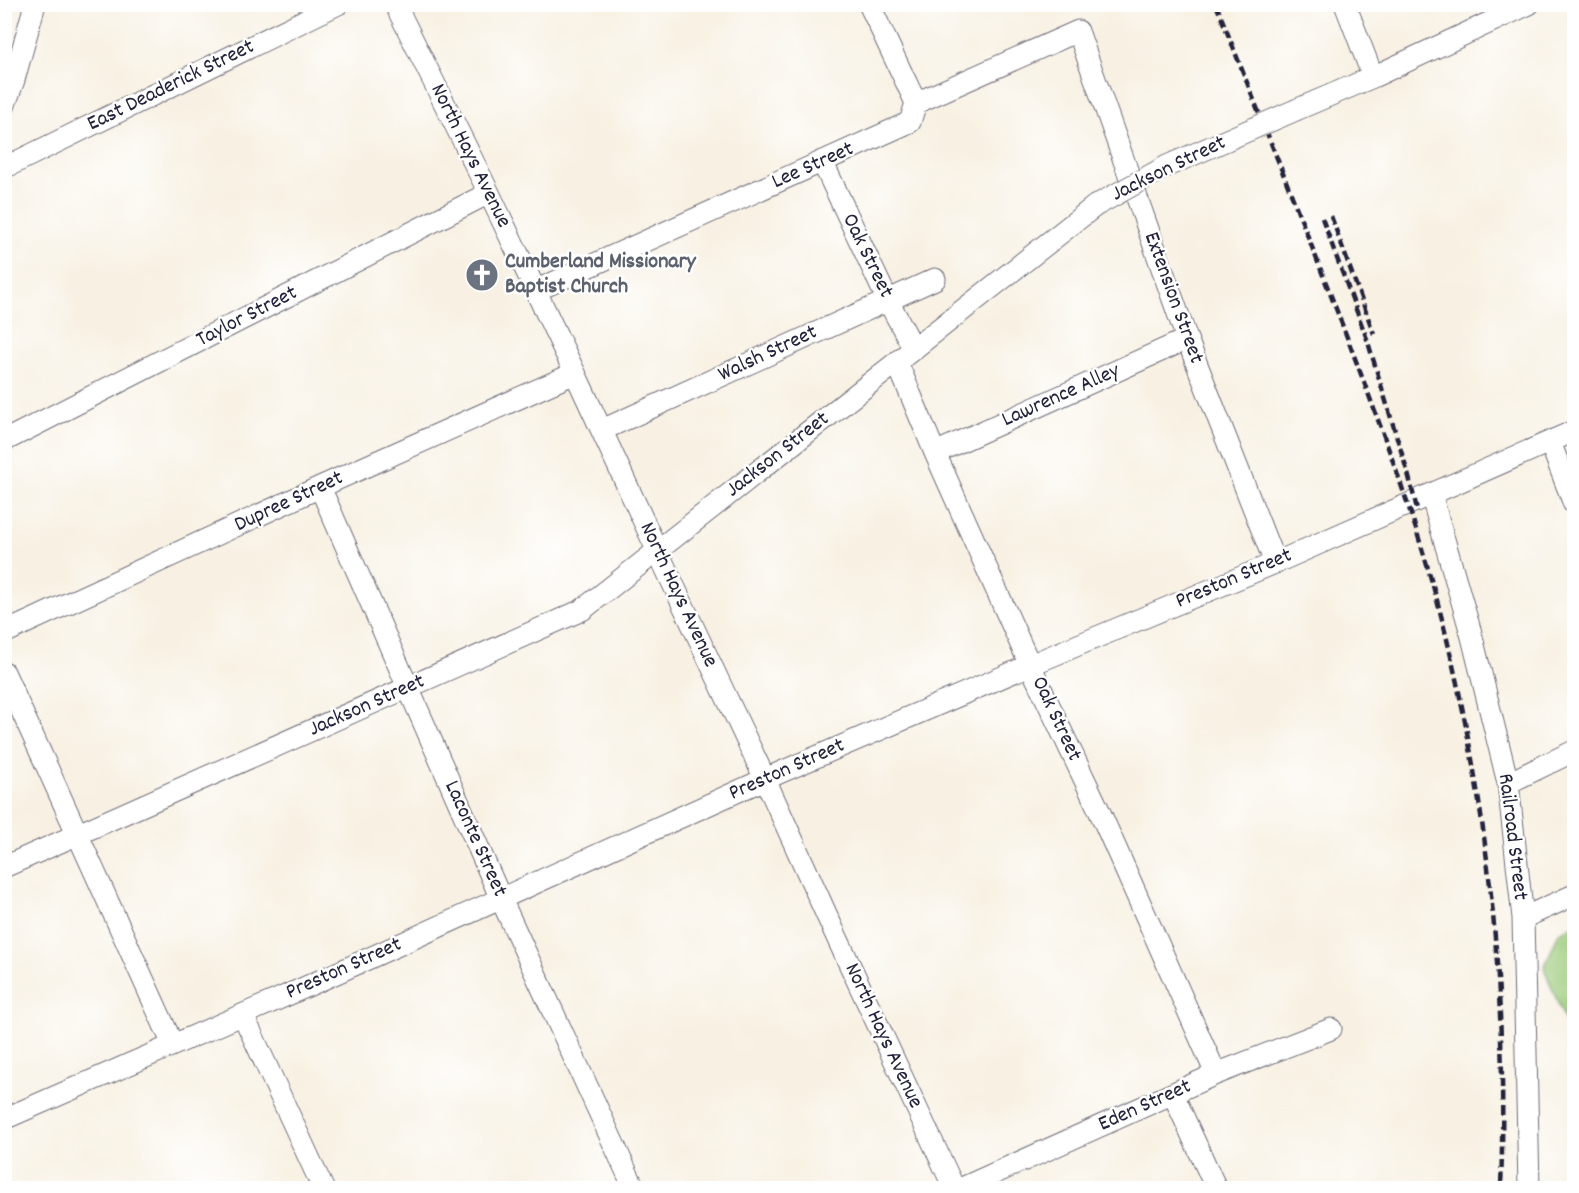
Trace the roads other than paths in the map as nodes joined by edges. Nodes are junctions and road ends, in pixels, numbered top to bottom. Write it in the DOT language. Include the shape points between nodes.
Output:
graph roads {
  1 [pos="35,4"];
  2 [pos="338,4"];
  3 [pos="395,4"];
  4 [pos="869,4"];
  5 [pos="1345,4"];
  6 [pos="1529,4"];
  7 [pos="1373,77"];
  8 [pos="9,80"];
  9 [pos="916,103"];
  10 [pos="4,107"];
  11 [pos="822,161"];
  12 [pos="4,168"];
  13 [pos="489,193"];
  14 [pos="934,279"];
  15 [pos="535,291"];
  16 [pos="887,299"];
  17 [pos="1187,339"];
  18 [pos="914,349"];
  19 [pos="897,363"];
  20 [pos="575,373"];
  21 [pos="602,430"];
  22 [pos="1575,431"];
  23 [pos="4,441"];
  24 [pos="1550,442"];
  25 [pos="935,453"];
  26 [pos="320,487"];
  27 [pos="1431,494"];
  28 [pos="1575,504"];
  29 [pos="657,550"];
  30 [pos="1275,563"];
  31 [pos="4,633"];
  32 [pos="1030,665"];
  33 [pos="4,672"];
  34 [pos="408,687"];
  35 [pos="1575,751"];
  36 [pos="765,779"];
  37 [pos="1508,783"];
  38 [pos="78,834"];
  39 [pos="4,867"];
  40 [pos="1575,895"];
  41 [pos="501,899"];
  42 [pos="1523,918"];
  43 [pos="243,1015"];
  44 [pos="1331,1029"];
  45 [pos="173,1045"];
  46 [pos="1216,1074"];
  47 [pos="1173,1094"];
  48 [pos="4,1119"];
  49 [pos="320,1187"];
  50 [pos="634,1188"];
  51 [pos="954,1188"];
  52 [pos="962,1188"];
  53 [pos="1216,1188"];
  54 [pos="1529,1188"];
  1 -- 8 [label="street"];
  2 -- 12 [label="street, East Deaderick Street"];
  3 -- 13 [label="street, North Hays Avenue"];
  4 -- 9 [label="street"];
  5 -- 7 [label="street"];
  6 -- 7 [label="street, Jackson Street"];
  7 -- 18 [label="street, Jackson Street, bridge" via="1167,166 1095,206"];
  8 -- 10 [label="street"];
  9 -- 11 [label="street, Lee Street" via="910,122"];
  9 -- 17 [label="street, Extension Street" via="1078,31"];
  11 -- 15 [label="street, Lee Street"];
  11 -- 16 [label="street, Oak Street"];
  13 -- 15 [label="street, North Hays Avenue"];
  13 -- 23 [label="street, Taylor Street"];
  14 -- 16 [label="street, Walsh Street"];
  15 -- 20 [label="street, North Hays Avenue"];
  16 -- 18 [label="street, Oak Street"];
  16 -- 21 [label="street, Walsh Street"];
  17 -- 25 [label="street, Lawrence Alley"];
  17 -- 30 [label="street, Extension Street"];
  18 -- 19 [label="street, Jackson Street"];
  19 -- 25 [label="street, Oak Street"];
  19 -- 29 [label="street, Jackson Street"];
  20 -- 21 [label="street, North Hays Avenue"];
  20 -- 26 [label="street, Dupree Street"];
  21 -- 29 [label="street, North Hays Avenue"];
  22 -- 24 [label="street, Preston Street"];
  24 -- 27 [label="street, Preston Street"];
  24 -- 28 [label="street"];
  25 -- 32 [label="street, Oak Street"];
  26 -- 31 [label="street, Dupree Street"];
  26 -- 34 [label="street, Laconte Street"];
  27 -- 30 [label="street, Preston Street"];
  27 -- 37 [label="street, Railroad Street"];
  29 -- 34 [label="street, Jackson Street" via="582,610"];
  29 -- 36 [label="street, North Hays Avenue"];
  30 -- 32 [label="street, Preston Street"];
  32 -- 36 [label="street, Preston Street"];
  32 -- 46 [label="street, Oak Street"];
  33 -- 38 [label="street"];
  34 -- 38 [label="street, Jackson Street"];
  34 -- 41 [label="street, Laconte Street"];
  35 -- 37 [label="street"];
  36 -- 41 [label="street, Preston Street"];
  36 -- 51 [label="street, North Hays Avenue"];
  37 -- 42 [label="street, Railroad Street"];
  38 -- 39 [label="street, Jackson Street"];
  38 -- 45 [label="street"];
  40 -- 42 [label="street"];
  41 -- 43 [label="street, Preston Street"];
  41 -- 50 [label="street, Laconte Street"];
  42 -- 54 [label="street, Railroad Street"];
  43 -- 45 [label="street, Preston Street"];
  43 -- 49 [label="street"];
  44 -- 46 [label="street, Eden Street"];
  45 -- 48 [label="street, Preston Street"];
  46 -- 47 [label="street, Eden Street"];
  47 -- 52 [label="street, Eden Street"];
  47 -- 53 [label="street"];
}
